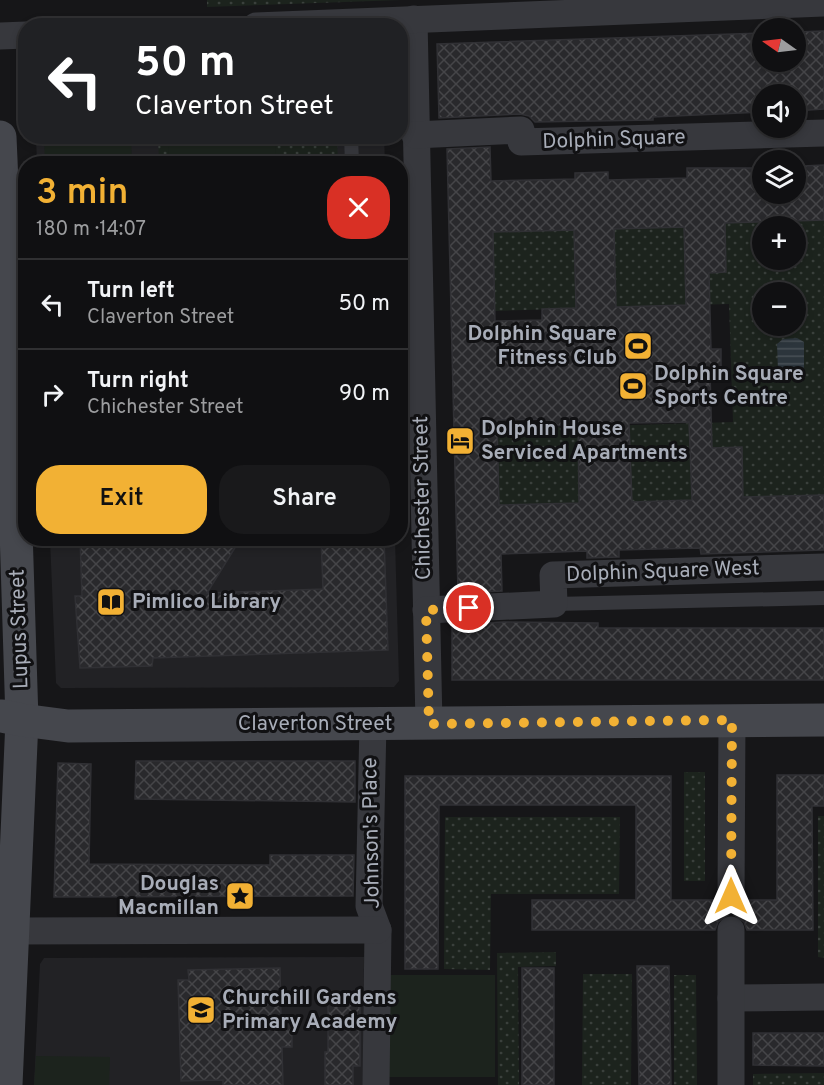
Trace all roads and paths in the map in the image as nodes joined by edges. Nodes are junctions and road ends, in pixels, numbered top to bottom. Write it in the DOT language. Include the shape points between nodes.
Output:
graph roads {
  1 [pos="824,3"];
  2 [pos="408,19"];
  3 [pos="414,19"];
  4 [pos="18,35"];
  5 [pos="0,36"];
  6 [pos="408,103"];
  7 [pos="824,133"];
  8 [pos="416,135"];
  9 [pos="0,137"];
  10 [pos="824,567"];
  11 [pos="824,598"];
  12 [pos="554,604"];
  13 [pos="426,610"];
  14 [pos="11,718"];
  15 [pos="732,720"];
  16 [pos="824,720"];
  17 [pos="373,723"];
  18 [pos="429,724"];
  19 [pos="731,900"];
  20 [pos="378,930"];
  21 [pos="731,930"];
  22 [pos="14,932"];
  23 [pos="6,975"];
  24 [pos="731,998"];
  25 [pos="824,998"];
  26 [pos="6,1085"];
  27 [pos="376,1085"];
  28 [pos="731,1085"];
  1 -- 3 [label="street"];
  2 -- 3 [label="street"];
  3 -- 6 [label="street, Chichester Street"];
  4 -- 5 [label="street"];
  6 -- 8 [label="street, Chichester Street"];
  7 -- 8 [label="street, Dolphin Square" via="521,142 521,130"];
  8 -- 13 [label="street, Chichester Street"];
  9 -- 14 [label="street, Lupus Street" via="14,458"];
  10 -- 12 [label="street, Dolphin Square West" via="553,575"];
  11 -- 12 [label="lane" via="786,593"];
  12 -- 13 [label="street, Dolphin Square West"];
  13 -- 18 [label="street, Chichester Street"];
  14 -- 17 [label="street, Claverton Street" via="68,726"];
  14 -- 22 [label="street, Lupus Street"];
  15 -- 16 [label="street, Claverton Street"];
  15 -- 18 [label="street, Claverton Street"];
  15 -- 19 [label="street"];
  17 -- 18 [label="street, Claverton Street"];
  17 -- 20 [label="street, Johnson's Place" via="369,906"];
  20 -- 22 [label="street"];
  20 -- 27 [label="street, Johnson's Place"];
  21 -- 24 [label="street"];
  22 -- 23 [label="street, Lupus Street"];
  23 -- 26 [label="street, Lupus Street"];
  24 -- 25 [label="street"];
  24 -- 28 [label="street"];
}
